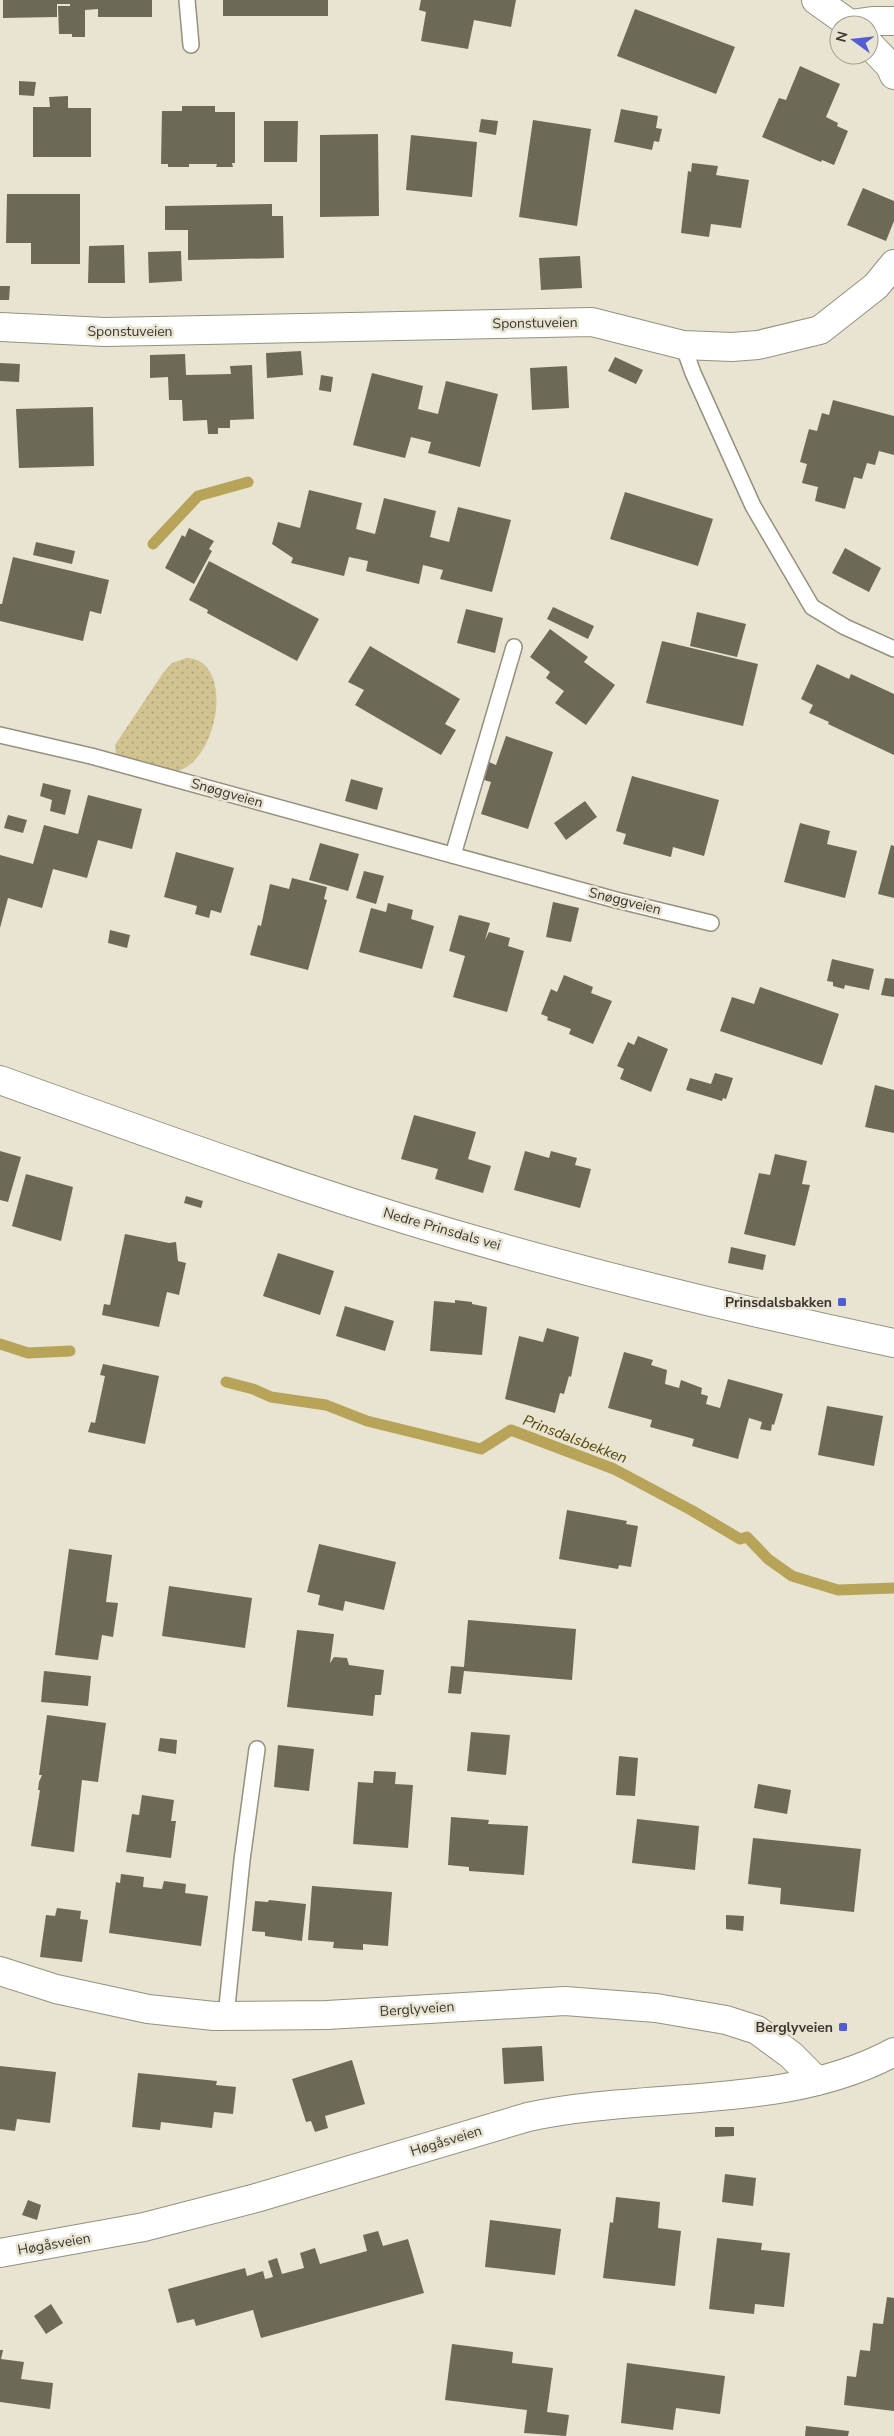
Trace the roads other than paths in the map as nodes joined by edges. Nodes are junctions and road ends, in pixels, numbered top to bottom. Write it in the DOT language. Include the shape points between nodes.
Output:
graph roads {
  1 [pos="187,0"];
  2 [pos="816,0"];
  3 [pos="837,15"];
  4 [pos="879,20"];
  5 [pos="894,21"];
  6 [pos="191,45"];
  7 [pos="879,54"];
  8 [pos="894,76"];
  9 [pos="894,264"];
  10 [pos="0,327"];
  11 [pos="683,345"];
  12 [pos="514,647"];
  13 [pos="894,649"];
  14 [pos="0,735"];
  15 [pos="453,855"];
  16 [pos="712,923"];
  17 [pos="0,1080"];
  18 [pos="894,1343"];
  19 [pos="257,1749"];
  20 [pos="0,1970"];
  21 [pos="226,2016"];
  22 [pos="894,2052"];
  23 [pos="882,2067"];
  24 [pos="817,2081"];
  25 [pos="0,2254"];
  1 -- 6 [label="lane"];
  2 -- 3 [label="street"];
  4 -- 5 [label="street"];
  7 -- 8 [label="street"];
  9 -- 11 [label="street, Sponstuveien" via="876,286 820,330 758,345"];
  10 -- 11 [label="street, Sponstuveien" via="105,332 592,322"];
  11 -- 13 [label="lane" via="753,506 812,607 845,627"];
  12 -- 15 [label="lane"];
  14 -- 15 [label="lane, Snøggveien" via="91,756"];
  15 -- 16 [label="lane, Snøggveien"];
  17 -- 18 [label="street, Nedre Prinsdals vei" via="359,1205 647,1286"];
  19 -- 21 [label="lane"];
  20 -- 21 [label="street, Berglyveien" via="56,1989 148,2009"];
  21 -- 24 [label="street, Berglyveien" via="327,2016 565,2001 656,2008 726,2020 756,2030 791,2054"];
  22 -- 23 [label="street, Høgåsveien"];
  23 -- 24 [label="street, Høgåsveien"];
  24 -- 25 [label="street, Høgåsveien" via="751,2092 566,2109 498,2125 256,2198 144,2226"];
}
